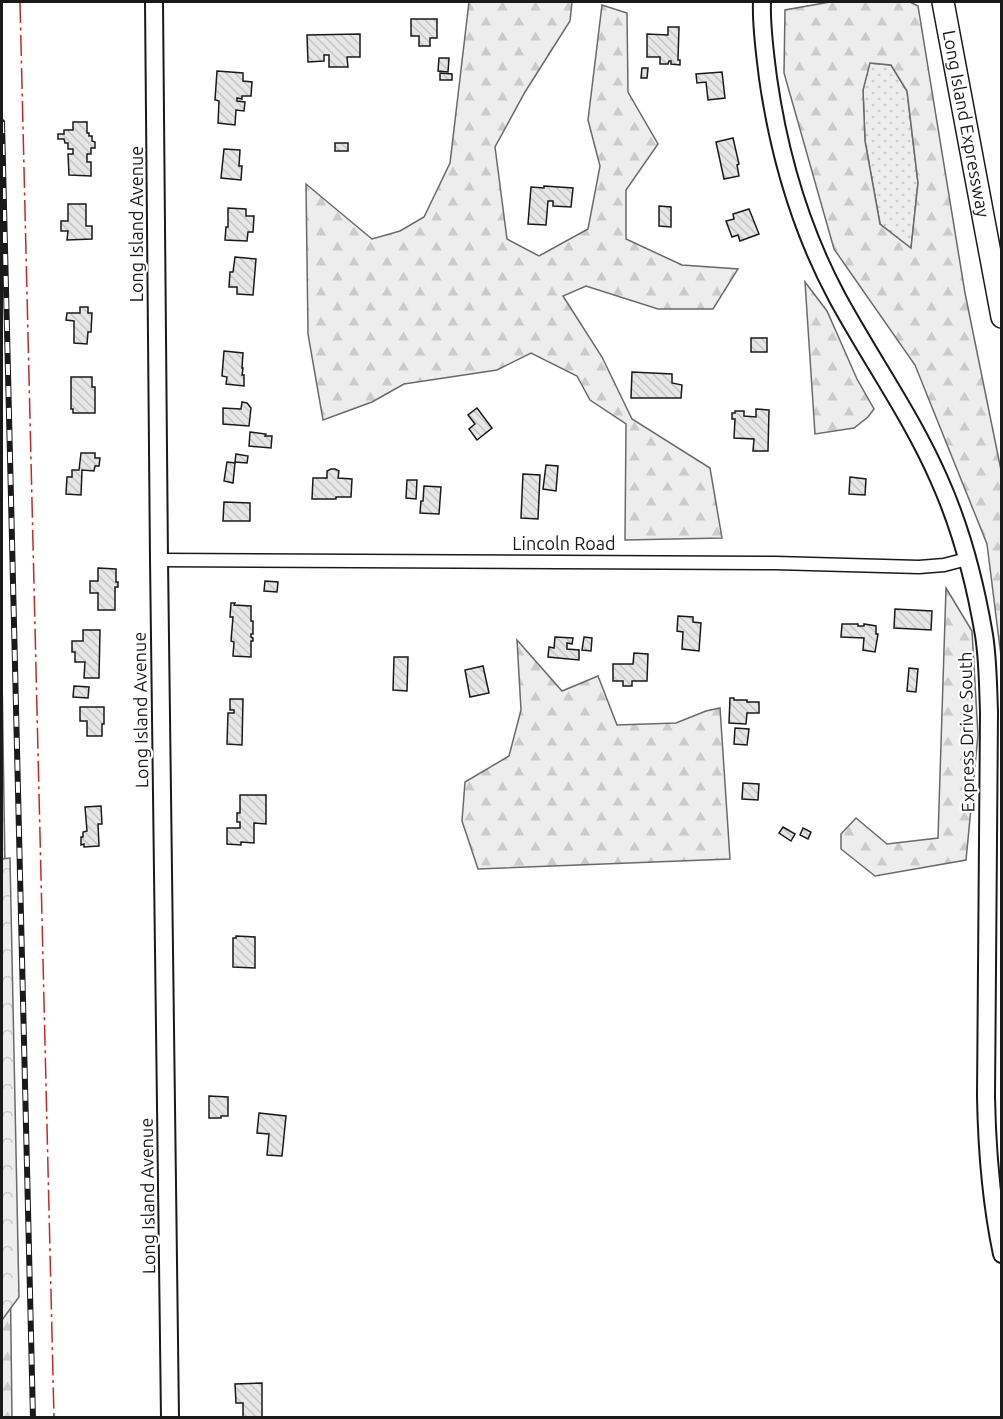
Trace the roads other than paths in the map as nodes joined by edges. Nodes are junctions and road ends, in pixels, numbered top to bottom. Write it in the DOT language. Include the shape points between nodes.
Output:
graph roads {
  1 [pos="154,2"];
  2 [pos="762,2"];
  3 [pos="943,2"];
  4 [pos="1002,317"];
  5 [pos="967,559"];
  6 [pos="159,560"];
  7 [pos="1002,1254"];
  8 [pos="170,1418"];
  1 -- 6 [label="street, Long Island Avenue"];
  2 -- 5 [label="street, Express Drive South" via="777,131 802,219 836,295 928,454"];
  3 -- 4 [label="highway, Long Island Expressway"];
  5 -- 6 [label="street, Lincoln Road" via="919,567 775,562"];
  5 -- 7 [label="street, Express Drive South" via="984,635 988,684 986,1124"];
  6 -- 8 [label="street, Long Island Avenue"];
}
